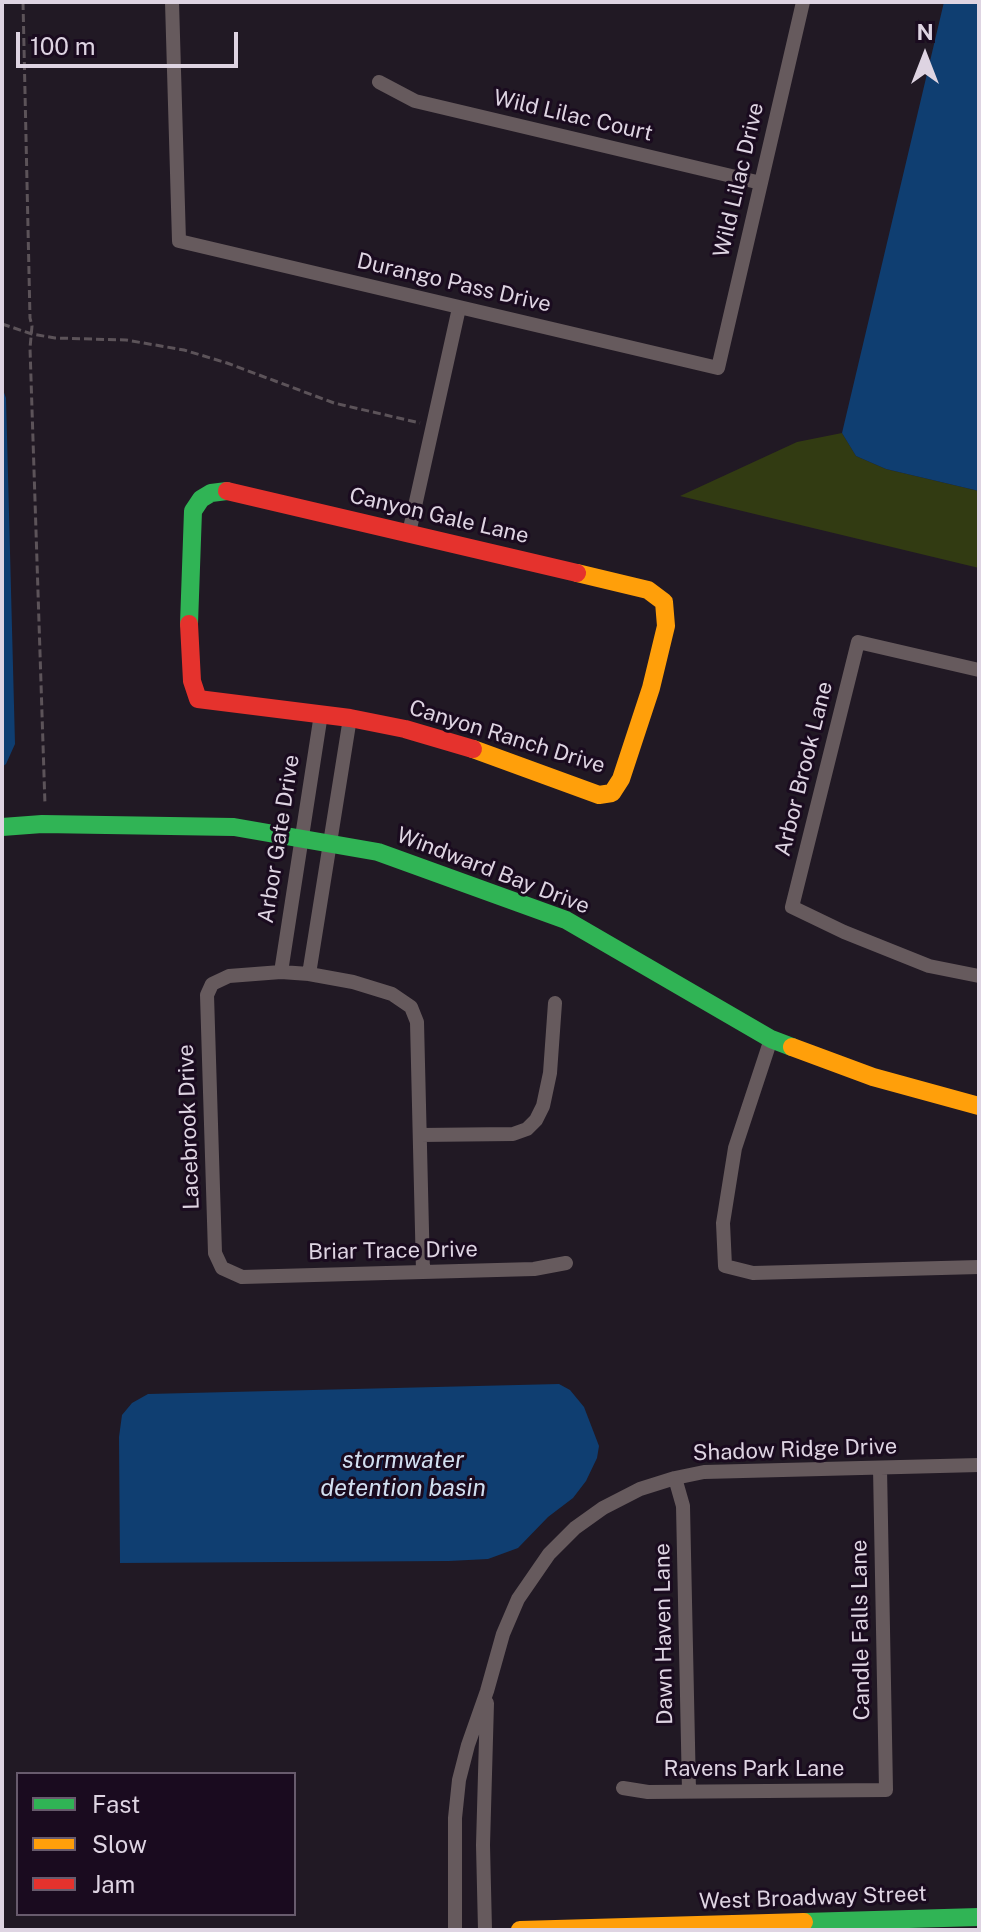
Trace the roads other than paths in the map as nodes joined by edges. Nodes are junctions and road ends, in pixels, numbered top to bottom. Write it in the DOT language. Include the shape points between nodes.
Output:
graph roads {
  1 [pos="172,2"];
  2 [pos="803,2"];
  3 [pos="379,82"];
  4 [pos="761,183"];
  5 [pos="459,308"];
  6 [pos="718,368"];
  7 [pos="409,533"];
  8 [pos="979,670"];
  9 [pos="198,699"];
  10 [pos="321,714"];
  11 [pos="350,718"];
  12 [pos="612,793"];
  13 [pos="2,827"];
  14 [pos="302,838"];
  15 [pos="330,843"];
  16 [pos="281,972"];
  17 [pos="309,974"];
  18 [pos="979,976"];
  19 [pos="555,1003"];
  20 [pos="771,1039"];
  21 [pos="979,1106"];
  22 [pos="420,1135"];
  23 [pos="566,1263"];
  24 [pos="979,1267"];
  25 [pos="222,1268"];
  26 [pos="423,1272"];
  27 [pos="979,1465"];
  28 [pos="880,1468"];
  29 [pos="675,1478"];
  30 [pos="487,1691"];
  31 [pos="623,1788"];
  32 [pos="886,1790"];
  33 [pos="689,1791"];
  34 [pos="979,1917"];
  35 [pos="455,1930"];
  36 [pos="485,1930"];
  37 [pos="520,1930"];
  1 -- 5 [label="street, Durango Pass Drive" via="179,241"];
  2 -- 4 [label="street, Wild Lilac Drive"];
  3 -- 4 [label="street, Wild Lilac Court" via="415,101"];
  4 -- 6 [label="street, Wild Lilac Drive"];
  5 -- 6 [label="street, Durango Pass Drive"];
  5 -- 7 [label="street"];
  7 -- 9 [label="street, Canyon Gale Lane" via="227,491 201,499 193,511 189,632"];
  7 -- 12 [label="street, Canyon Gale Lane" via="648,590 664,602 666,626 651,688"];
  8 -- 18 [label="street, Arbor Brook Lane" via="858,642 792,907 929,966"];
  9 -- 10 [label="street, Canyon Ranch Drive"];
  10 -- 11 [label="street, Canyon Ranch Drive"];
  10 -- 14 [label="street, Arbor Gate Drive"];
  11 -- 12 [label="street, Canyon Ranch Drive" via="459,744 599,795"];
  11 -- 15 [label="street"];
  13 -- 14 [label="street, Windward Bay Drive" via="234,827"];
  14 -- 15 [label="street, Windward Bay Drive"];
  14 -- 16 [label="street, Arbor Gate Drive"];
  15 -- 17 [label="street"];
  15 -- 20 [label="street, Windward Bay Drive" via="378,852 566,920"];
  16 -- 17 [label="street"];
  16 -- 25 [label="street, Lacebrook Drive" via="229,976 212,984 207,995 215,1253"];
  17 -- 22 [label="street" via="392,994 411,1007 417,1022"];
  19 -- 22 [label="street" via="543,1106 527,1129 513,1134"];
  20 -- 21 [label="street, Windward Bay Drive" via="873,1077"];
  20 -- 24 [label="street" via="735,1148 723,1223 725,1266 753,1273"];
  22 -- 26 [label="street"];
  23 -- 26 [label="street, Briar Trace Drive"];
  25 -- 26 [label="street, Briar Trace Drive" via="242,1277"];
  27 -- 28 [label="street, Shadow Ridge Drive"];
  28 -- 29 [label="street, Shadow Ridge Drive" via="722,1471"];
  28 -- 32 [label="street, Candle Falls Lane"];
  29 -- 30 [label="street, Shadow Ridge Drive" via="612,1503 549,1554 510,1616"];
  29 -- 33 [label="street, Dawn Haven Lane" via="683,1506"];
  30 -- 35 [label="street, Shadow Ridge Drive" via="465,1753 456,1800"];
  30 -- 36 [label="street, Shadow Ridge Drive"];
  31 -- 33 [label="street, Ravens Park Lane"];
  32 -- 33 [label="street, Ravens Park Lane"];
  34 -- 37 [label="street, West Broadway Street"];
}
